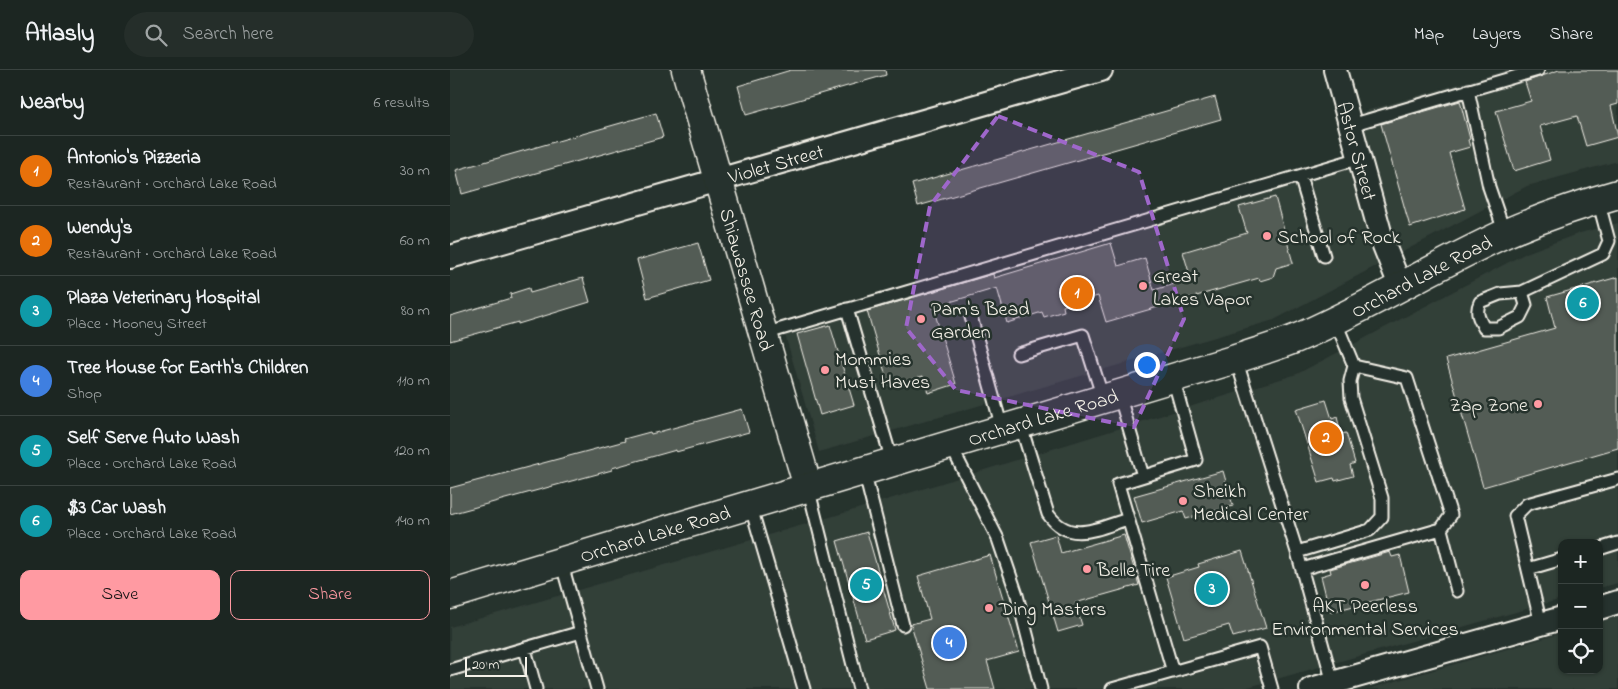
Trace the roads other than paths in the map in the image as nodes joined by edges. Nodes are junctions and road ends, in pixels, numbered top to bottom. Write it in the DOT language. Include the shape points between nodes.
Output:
graph roads {
  1 [pos="686,70"];
  2 [pos="1101,70"];
  3 [pos="1335,70"];
  4 [pos="1538,70"];
  5 [pos="1468,90"];
  6 [pos="1351,125"];
  7 [pos="1360,158"];
  8 [pos="1300,176"];
  9 [pos="718,179"];
  10 [pos="1608,197"];
  11 [pos="1505,234"];
  12 [pos="1614,242"];
  13 [pos="1324,256"];
  14 [pos="450,257"];
  15 [pos="1401,288"];
  16 [pos="1522,292"];
  17 [pos="847,309"];
  18 [pos="971,318"];
  19 [pos="1335,320"];
  20 [pos="764,334"];
  21 [pos="1018,354"];
  22 [pos="1236,359"];
  23 [pos="1354,366"];
  24 [pos="1173,378"];
  25 [pos="1111,396"];
  26 [pos="1011,426"];
  27 [pos="950,444"];
  28 [pos="892,461"];
  29 [pos="864,470"];
  30 [pos="1143,476"];
  31 [pos="1618,479"];
  32 [pos="808,487"];
  33 [pos="750,504"];
  34 [pos="1128,519"];
  35 [pos="1441,529"];
  36 [pos="1618,543"];
  37 [pos="1603,548"];
  38 [pos="1297,552"];
  39 [pos="1558,560"];
  40 [pos="561,561"];
  41 [pos="1302,569"];
  42 [pos="1528,569"];
  43 [pos="1457,591"];
  44 [pos="450,595"];
  45 [pos="1618,602"];
  46 [pos="1603,607"];
  47 [pos="1552,621"];
  48 [pos="903,625"];
  49 [pos="581,632"];
  50 [pos="526,649"];
  51 [pos="450,670"];
  52 [pos="1173,672"];
  53 [pos="1333,683"];
  54 [pos="536,689"];
  55 [pos="597,689"];
  56 [pos="804,689"];
  57 [pos="859,689"];
  58 [pos="1041,689"];
  59 [pos="1112,689"];
  60 [pos="1272,689"];
  61 [pos="1311,689"];
  1 -- 9 [label="main road, Shiawassee Road"];
  2 -- 9 [label="street, Violet Street"];
  3 -- 6 [label="street, Astor Street"];
  4 -- 5 [label="lane"];
  5 -- 6 [label="lane"];
  5 -- 11 [label="lane" via="1489,187"];
  6 -- 7 [label="street, Astor Street"];
  7 -- 8 [label="lane"];
  7 -- 15 [label="street, Astor Street" via="1383,244"];
  8 -- 13 [label="lane"];
  8 -- 17 [label="lane"];
  9 -- 14 [label="street, Violet Street"];
  9 -- 20 [label="main road, Shiawassee Road"];
  10 -- 11 [label="main road, Orchard Lake Road"];
  10 -- 12 [label="lane"];
  11 -- 15 [label="main road, Orchard Lake Road"];
  12 -- 16 [label="lane" via="1596,260"];
  15 -- 19 [label="main road, Orchard Lake Road"];
  17 -- 20 [label="lane"];
  17 -- 28 [label="lane"];
  18 -- 26 [label="lane"];
  19 -- 22 [label="main road, Orchard Lake Road" via="1303,336"];
  19 -- 23 [label="lane"];
  20 -- 32 [label="main road, Shiawassee Road"];
  21 -- 25 [label="lane" via="1083,335"];
  22 -- 24 [label="main road, Orchard Lake Road"];
  22 -- 38 [label="lane"];
  23 -- 35 [label="lane" via="1408,378 1451,515"];
  23 -- 38 [label="lane" via="1350,381 1351,398 1382,498 1382,517 1370,530"];
  24 -- 25 [label="main road, Orchard Lake Road"];
  24 -- 30 [label="lane" via="1196,460"];
  25 -- 26 [label="main road, Orchard Lake Road"];
  25 -- 30 [label="lane"];
  26 -- 27 [label="main road, Orchard Lake Road"];
  26 -- 34 [label="lane" via="1054,523 1070,532 1082,533"];
  27 -- 28 [label="main road, Orchard Lake Road"];
  27 -- 58 [label="lane" via="998,539 1017,595"];
  28 -- 29 [label="main road, Orchard Lake Road"];
  29 -- 32 [label="main road, Orchard Lake Road"];
  29 -- 48 [label="lane"];
  30 -- 34 [label="lane" via="1118,484"];
  31 -- 42 [label="lane" via="1527,504 1519,510 1515,516"];
  32 -- 33 [label="main road, Orchard Lake Road"];
  32 -- 57 [label="lane"];
  33 -- 40 [label="main road, Orchard Lake Road"];
  33 -- 56 [label="lane"];
  34 -- 52 [label="lane"];
  35 -- 41 [label="lane"];
  35 -- 43 [label="lane"];
  36 -- 37 [label="lane"];
  38 -- 41 [label="lane"];
  39 -- 42 [label="lane"];
  40 -- 44 [label="main road, Orchard Lake Road"];
  40 -- 49 [label="lane"];
  41 -- 53 [label="lane"];
  42 -- 47 [label="lane"];
  45 -- 46 [label="street"];
  47 -- 53 [label="street"];
  49 -- 50 [label="lane"];
  49 -- 55 [label="lane"];
  50 -- 51 [label="lane"];
  50 -- 54 [label="lane"];
  52 -- 59 [label="lane"];
  52 -- 60 [label="lane" via="1260,647"];
  53 -- 61 [label="street"];
}
